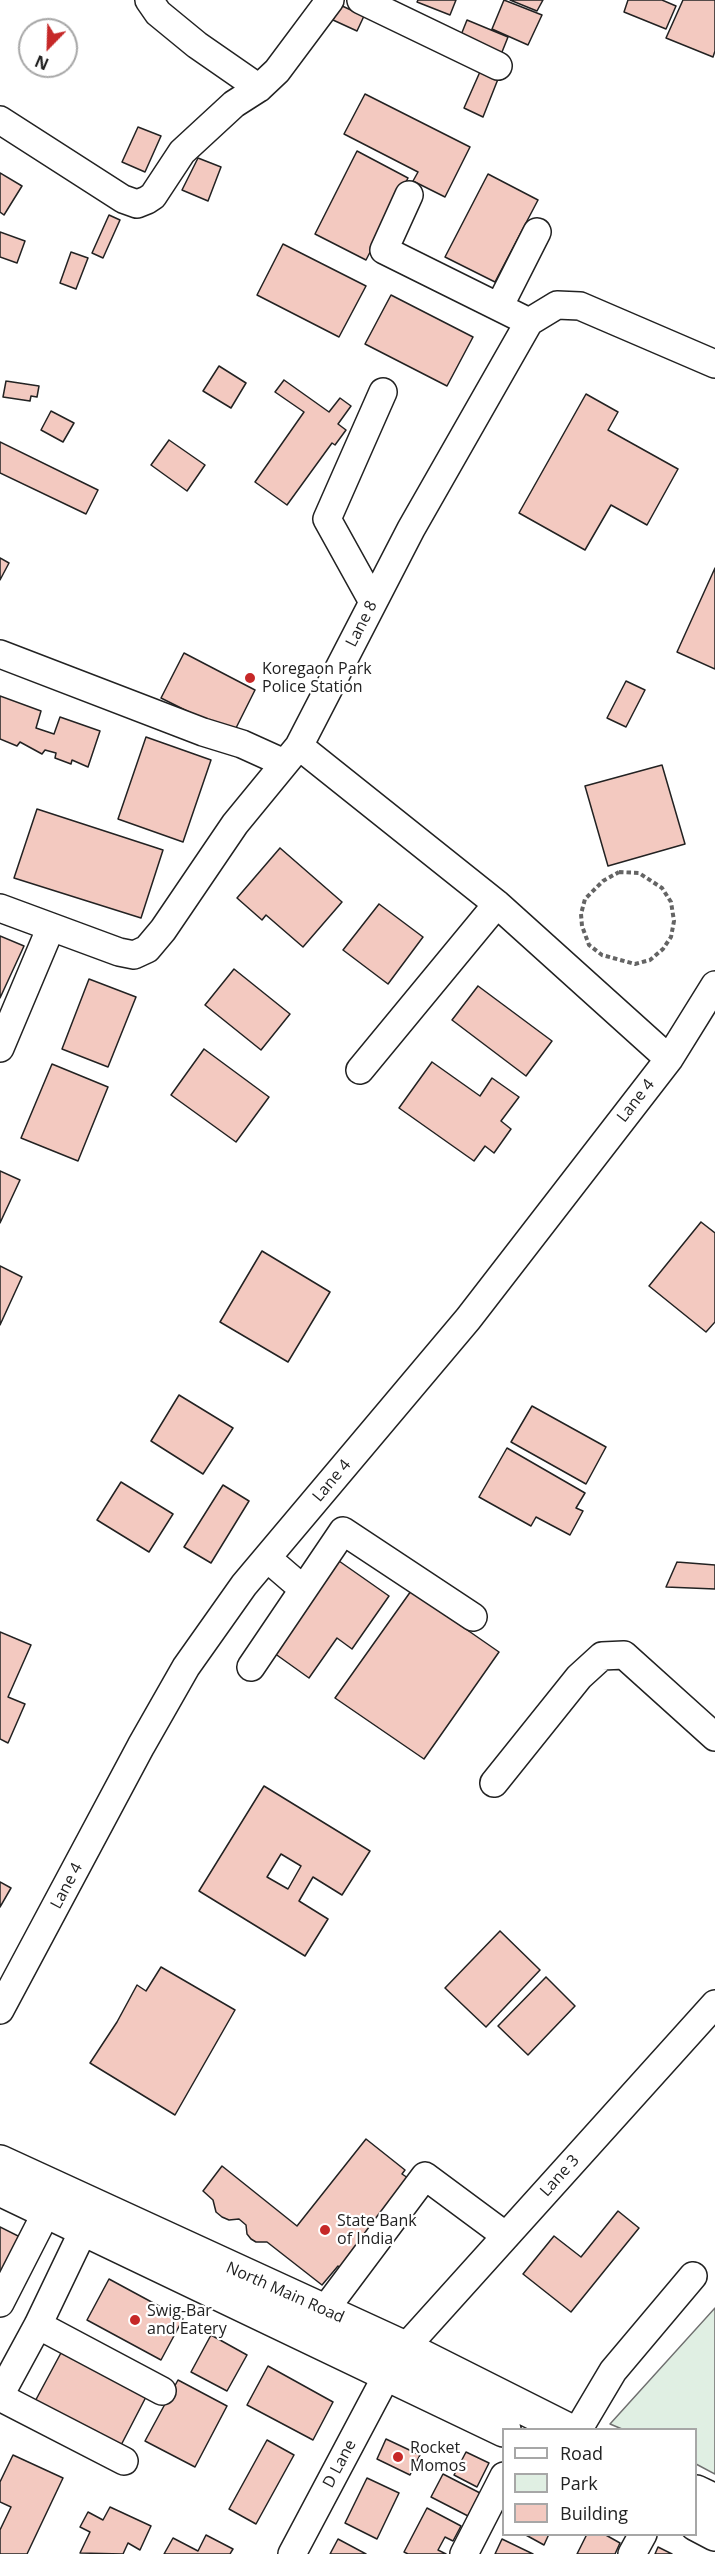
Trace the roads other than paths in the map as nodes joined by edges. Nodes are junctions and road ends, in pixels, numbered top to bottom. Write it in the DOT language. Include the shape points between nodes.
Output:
graph roads {
  1 [pos="149,0"];
  2 [pos="330,0"];
  3 [pos="361,0"];
  4 [pos="498,66"];
  5 [pos="259,88"];
  6 [pos="0,120"];
  7 [pos="409,195"];
  8 [pos="537,232"];
  9 [pos="499,307"];
  10 [pos="529,322"];
  11 [pos="715,364"];
  12 [pos="383,392"];
  13 [pos="373,602"];
  14 [pos="0,654"];
  15 [pos="291,755"];
  16 [pos="497,904"];
  17 [pos="0,908"];
  18 [pos="51,927"];
  19 [pos="715,985"];
  20 [pos="0,1048"];
  21 [pos="669,1059"];
  22 [pos="360,1070"];
  23 [pos="267,1558"];
  24 [pos="303,1589"];
  25 [pos="473,1617"];
  26 [pos="250,1667"];
  27 [pos="715,1737"];
  28 [pos="494,1783"];
  29 [pos="6,1984"];
  30 [pos="715,2004"];
  31 [pos="0,2010"];
  32 [pos="0,2162"];
  33 [pos="0,2189"];
  34 [pos="47,2211"];
  35 [pos="84,2229"];
  36 [pos="506,2236"];
  37 [pos="693,2276"];
  38 [pos="0,2303"];
  39 [pos="324,2311"];
  40 [pos="40,2321"];
  41 [pos="396,2360"];
  42 [pos="164,2386"];
  43 [pos="0,2396"];
  44 [pos="530,2422"];
  45 [pos="558,2428"];
  46 [pos="579,2428"];
  47 [pos="502,2429"];
  48 [pos="124,2461"];
  49 [pos="502,2480"];
  50 [pos="697,2492"];
  51 [pos="715,2501"];
  52 [pos="697,2525"];
  53 [pos="715,2534"];
  54 [pos="642,2536"];
  55 [pos="292,2554"];
  56 [pos="464,2554"];
  57 [pos="632,2554"];
  1 -- 5 [label="street" via="158,13 197,45"];
  2 -- 5 [label="street" via="277,71"];
  3 -- 4 [label="street"];
  5 -- 6 [label="street" via="234,104 182,152 153,196 137,204 123,199"];
  7 -- 9 [label="street" via="384,250"];
  8 -- 9 [label="street"];
  9 -- 10 [label="street"];
  10 -- 11 [label="street, Lane 8" via="557,305 580,306"];
  10 -- 13 [label="street, Lane 8"];
  12 -- 13 [label="street" via="327,519"];
  13 -- 15 [label="street, Lane 8"];
  14 -- 15 [label="street" via="203,732"];
  15 -- 16 [label="street"];
  15 -- 18 [label="street, Lane 8" via="235,824 147,949 134,955 119,952"];
  16 -- 21 [label="street"];
  16 -- 22 [label="street"];
  17 -- 18 [label="street, Lane 8"];
  18 -- 20 [label="street"];
  19 -- 21 [label="street, Lane 4"];
  21 -- 23 [label="street, Lane 4" via="468,1319"];
  23 -- 24 [label="street"];
  23 -- 29 [label="street, Lane 4" via="186,1667"];
  24 -- 25 [label="street" via="343,1531"];
  24 -- 26 [label="street"];
  27 -- 28 [label="street" via="624,1655 602,1656 579,1677"];
  29 -- 31 [label="street, Lane 4"];
  30 -- 36 [label="street, Lane 3"];
  32 -- 39 [label="main road, North Main Road"];
  33 -- 34 [label="main road, North Main Road"];
  34 -- 35 [label="main road, North Main Road"];
  34 -- 38 [label="street"];
  35 -- 40 [label="street"];
  35 -- 41 [label="main road, North Main Road"];
  36 -- 39 [label="street" via="425,2176"];
  36 -- 41 [label="street, Lane 3"];
  37 -- 46 [label="street" via="614,2371"];
  39 -- 41 [label="main road, North Main Road"];
  40 -- 42 [label="street"];
  40 -- 43 [label="street"];
  41 -- 44 [label="main road, North Main Road"];
  41 -- 47 [label="main road, North Main Road"];
  41 -- 55 [label="street, D Lane"];
  43 -- 48 [label="street"];
  44 -- 45 [label="main road, North Main Road"];
  49 -- 56 [label="street"];
  50 -- 51 [label="main road"];
  52 -- 53 [label="main road"];
  54 -- 57 [label="street"];
}
